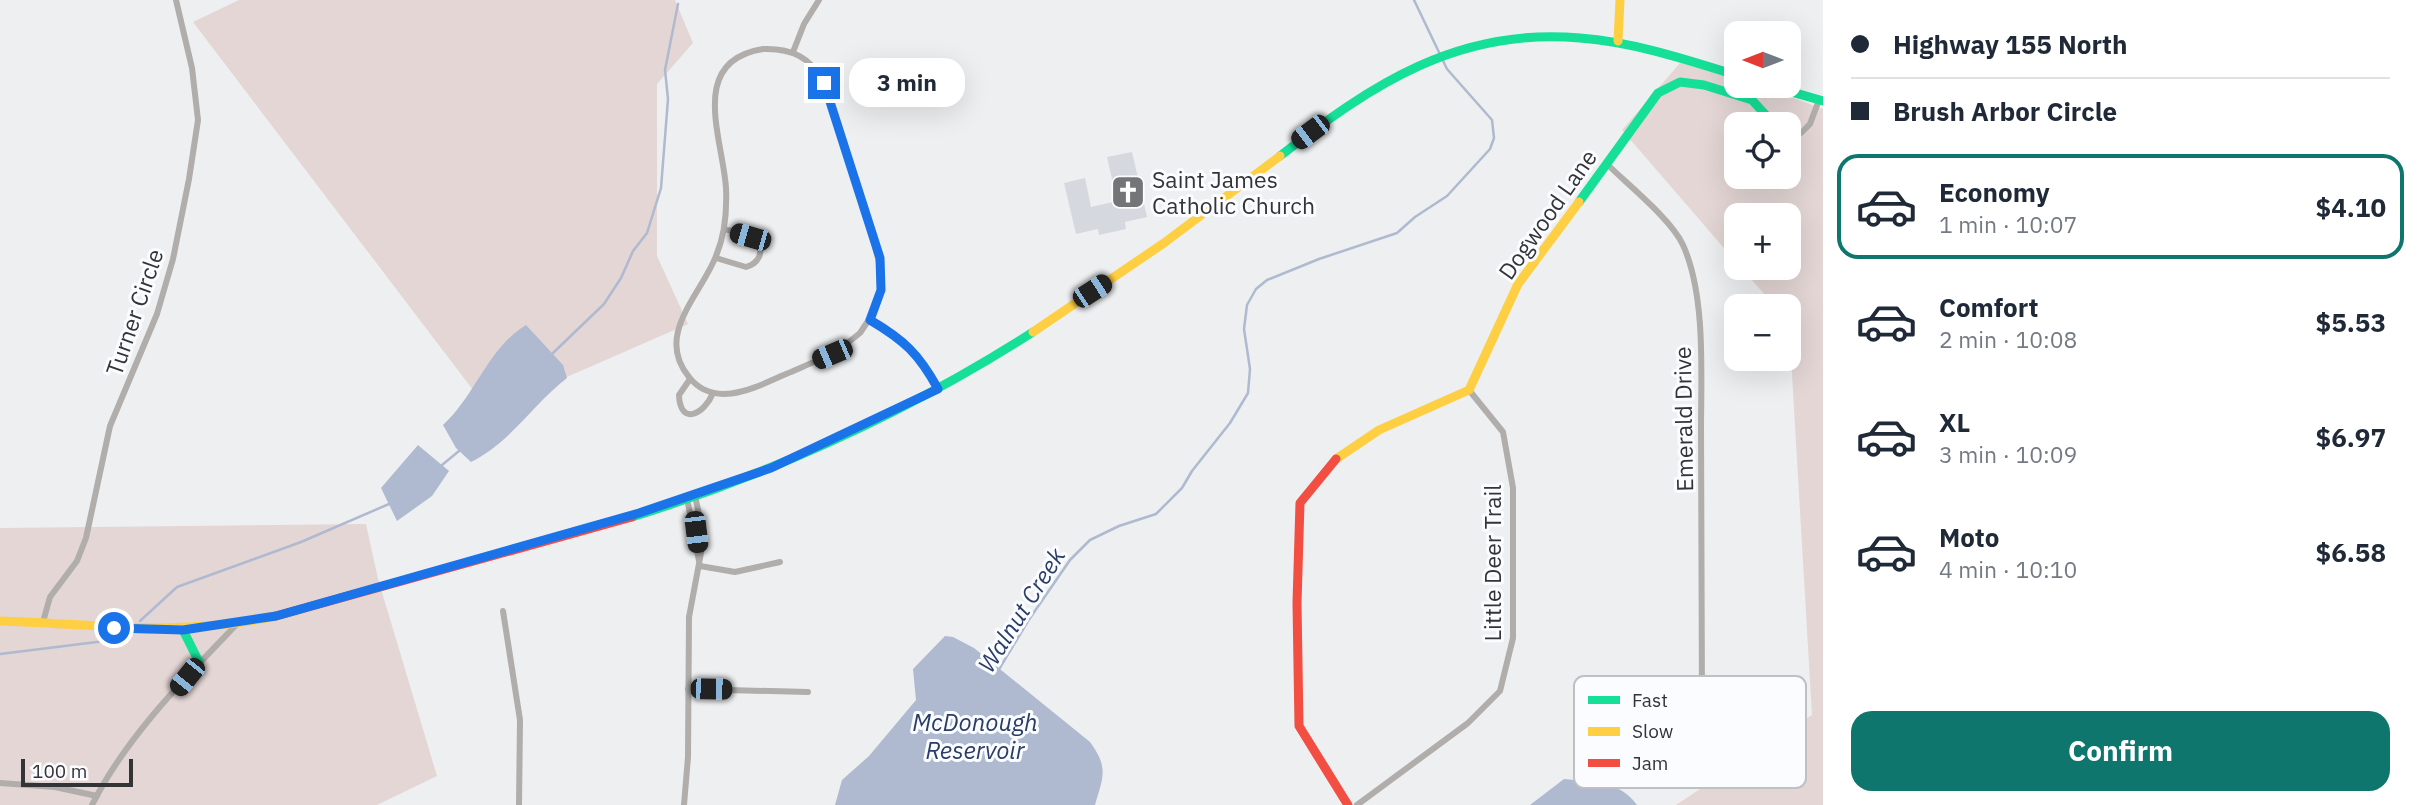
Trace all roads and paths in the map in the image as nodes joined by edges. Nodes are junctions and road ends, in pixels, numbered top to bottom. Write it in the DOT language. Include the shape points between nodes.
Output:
graph roads {
  1 [pos="176,0"];
  2 [pos="819,0"];
  3 [pos="1620,0"];
  4 [pos="1618,41"];
  5 [pos="793,52"];
  6 [pos="1724,72"];
  7 [pos="1801,94"];
  8 [pos="1821,100"];
  9 [pos="1763,112"];
  10 [pos="1801,133"];
  11 [pos="1607,164"];
  12 [pos="724,229"];
  13 [pos="716,258"];
  14 [pos="870,320"];
  15 [pos="690,379"];
  16 [pos="938,389"];
  17 [pos="1469,390"];
  18 [pos="713,393"];
  19 [pos="691,497"];
  20 [pos="780,562"];
  21 [pos="700,566"];
  22 [pos="503,611"];
  23 [pos="0,621"];
  24 [pos="43,622"];
  25 [pos="237,623"];
  26 [pos="183,630"];
  27 [pos="200,662"];
  28 [pos="1702,676"];
  29 [pos="688,688"];
  30 [pos="808,692"];
  31 [pos="0,783"];
  32 [pos="97,796"];
  33 [pos="92,805"];
  34 [pos="519,805"];
  35 [pos="684,805"];
  36 [pos="1348,805"];
  37 [pos="1357,805"];
  1 -- 24 [label="street, Turner Circle" via="198,120 173,259 157,314 110,426 86,538 77,561 50,597"];
  2 -- 5 [label="street"];
  3 -- 4 [label="main road"];
  4 -- 6 [label="main road"];
  4 -- 16 [label="main road" via="1572,36 1503,39 1457,50 1403,71 1335,114 1154,250"];
  5 -- 12 [label="street" via="763,49 743,55 725,69 716,86 713,114 726,190"];
  5 -- 14 [label="street" via="809,61 824,83 880,258 881,290"];
  7 -- 8 [label="main road"];
  8 -- 10 [label="street"];
  9 -- 11 [label="main road, Dogwood Lane" via="1740,95 1686,82 1673,84 1658,93"];
  11 -- 17 [label="main road, Dogwood Lane" via="1518,284"];
  11 -- 28 [label="street, Emerald Drive" via="1682,243 1693,275 1701,391"];
  12 -- 13 [label="street"];
  12 -- 13 [label="street" via="754,239 759,256 746,267"];
  13 -- 15 [label="street" via="677,332 677,352"];
  14 -- 16 [label="street" via="912,349"];
  14 -- 18 [label="street" via="853,340 832,354 746,391"];
  15 -- 18 [label="street"];
  15 -- 18 [label="street" via="679,395 687,412 703,411"];
  16 -- 19 [label="main road" via="771,468"];
  17 -- 36 [label="main road" via="1378,430 1334,460 1300,503 1299,726"];
  17 -- 37 [label="street, Little Deer Trail" via="1503,432 1513,488 1513,638 1500,691 1468,723"];
  19 -- 21 [label="street"];
  19 -- 25 [label="main road" via="296,611"];
  20 -- 21 [label="street" via="735,572"];
  21 -- 29 [label="street" via="689,617"];
  22 -- 34 [label="street" via="520,720"];
  23 -- 24 [label="main road"];
  24 -- 26 [label="main road"];
  25 -- 26 [label="main road"];
  25 -- 27 [label="street"];
  26 -- 27 [label="main road"];
  27 -- 32 [label="street" via="129,748"];
  29 -- 30 [label="street"];
  29 -- 35 [label="street"];
  31 -- 32 [label="street"];
  32 -- 33 [label="street"];
}
